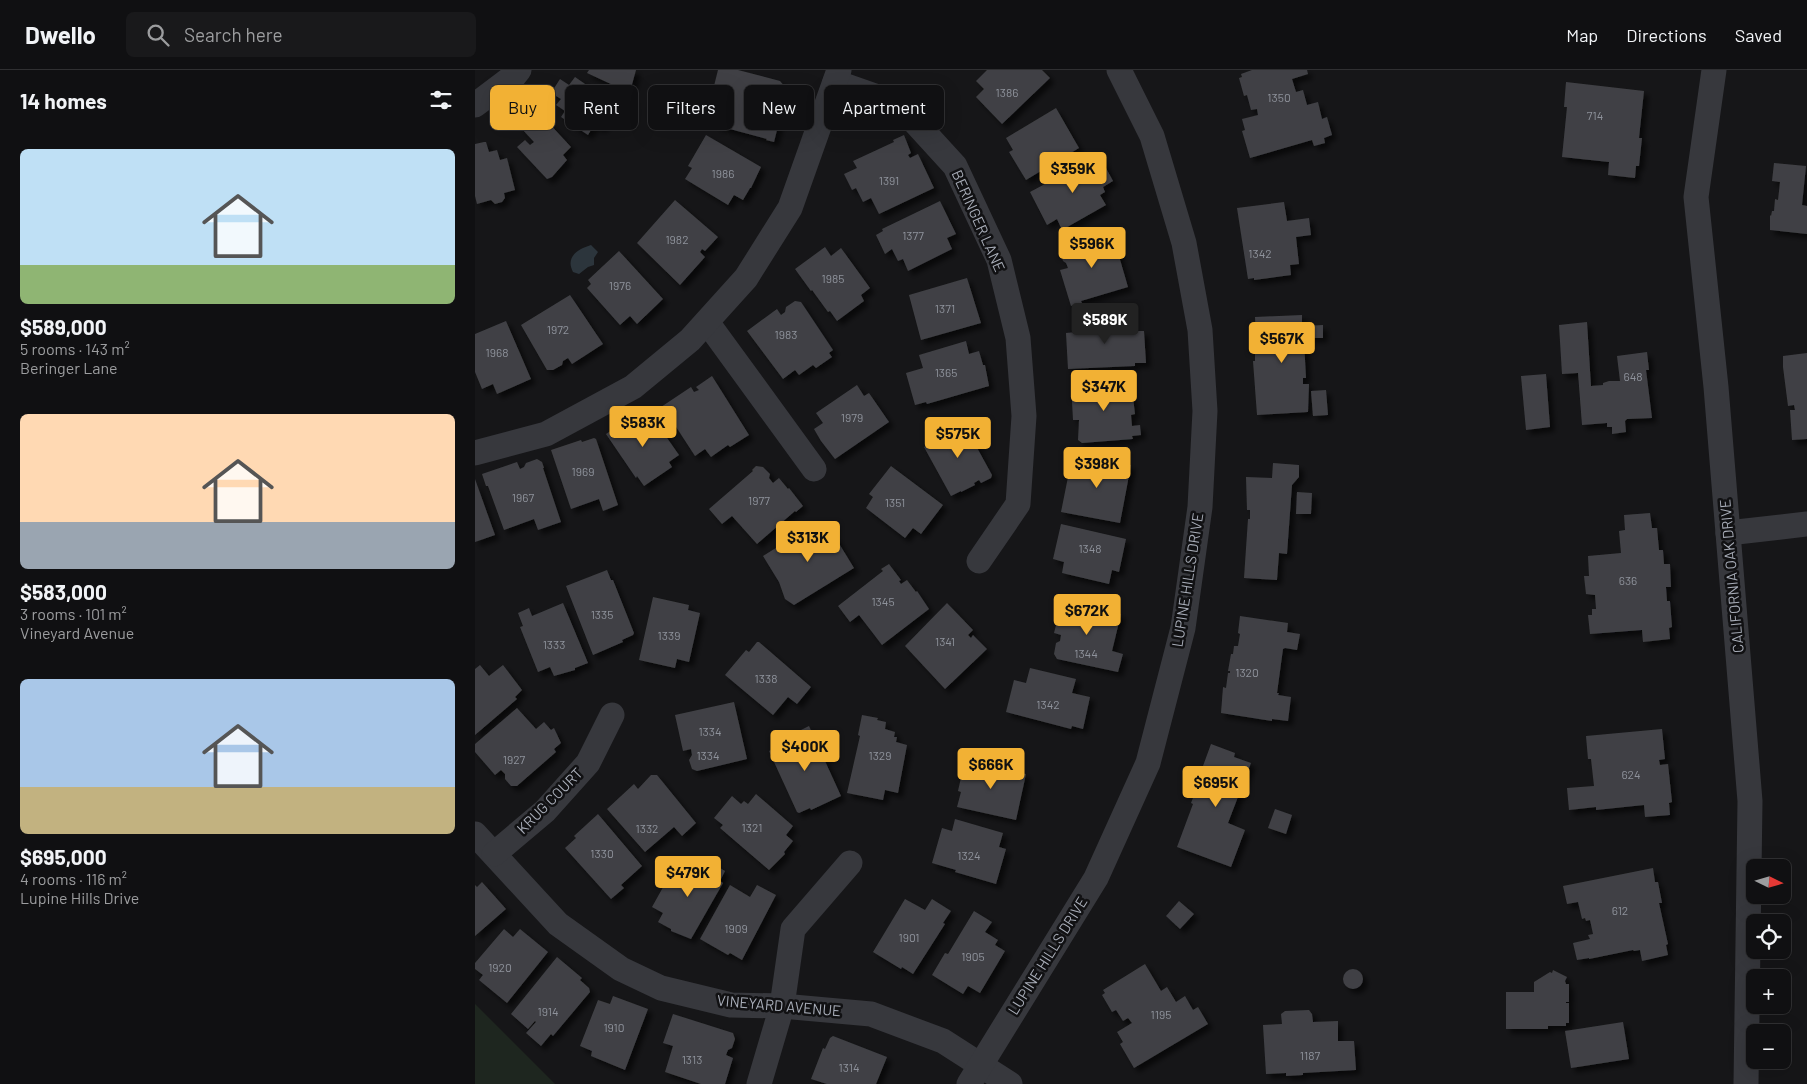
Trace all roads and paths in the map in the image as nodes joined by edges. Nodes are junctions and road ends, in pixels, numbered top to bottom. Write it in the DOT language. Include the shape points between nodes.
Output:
graph roads {
  1 [pos="519,70"];
  2 [pos="1119,70"];
  3 [pos="1714,70"];
  4 [pos="837,76"];
  5 [pos="475,105"];
  6 [pos="707,322"];
  7 [pos="475,453"];
  8 [pos="815,469"];
  9 [pos="1807,524"];
  10 [pos="1728,533"];
  11 [pos="979,561"];
  12 [pos="613,715"];
  13 [pos="475,834"];
  14 [pos="494,854"];
  15 [pos="850,863"];
  16 [pos="782,1006"];
  17 [pos="975,1075"];
  18 [pos="759,1084"];
  19 [pos="1010,1084"];
  20 [pos="1746,1084"];
  1 -- 5 [label="street"];
  2 -- 17 [label="street, LUPINE HILLS DRIVE" via="1152,136 1184,243 1200,330 1205,411 1200,507 1183,628 1148,763 1096,878"];
  3 -- 10 [label="street, CALIFORNIA OAK DRIVE" via="1695,197"];
  4 -- 6 [label="street" via="790,208 747,278"];
  4 -- 11 [label="street, BERINGER LANE" via="913,120 955,166 999,260 1018,338 1023,426 1018,504"];
  6 -- 7 [label="street" via="633,387 546,434"];
  6 -- 8 [label="street"];
  9 -- 10 [label="street"];
  10 -- 20 [label="street, CALIFORNIA OAK DRIVE" via="1750,801"];
  12 -- 14 [label="street, KRUG COURT" via="588,763 545,811"];
  13 -- 14 [label="street, VINEYARD AVENUE"];
  14 -- 16 [label="street, VINEYARD AVENUE" via="559,924 621,969 661,988 731,1005"];
  15 -- 16 [label="street" via="793,929"];
  16 -- 17 [label="street, VINEYARD AVENUE" via="871,1014 943,1041"];
  16 -- 18 [label="street"];
  17 -- 19 [label="street, VINEYARD AVENUE"];
}
